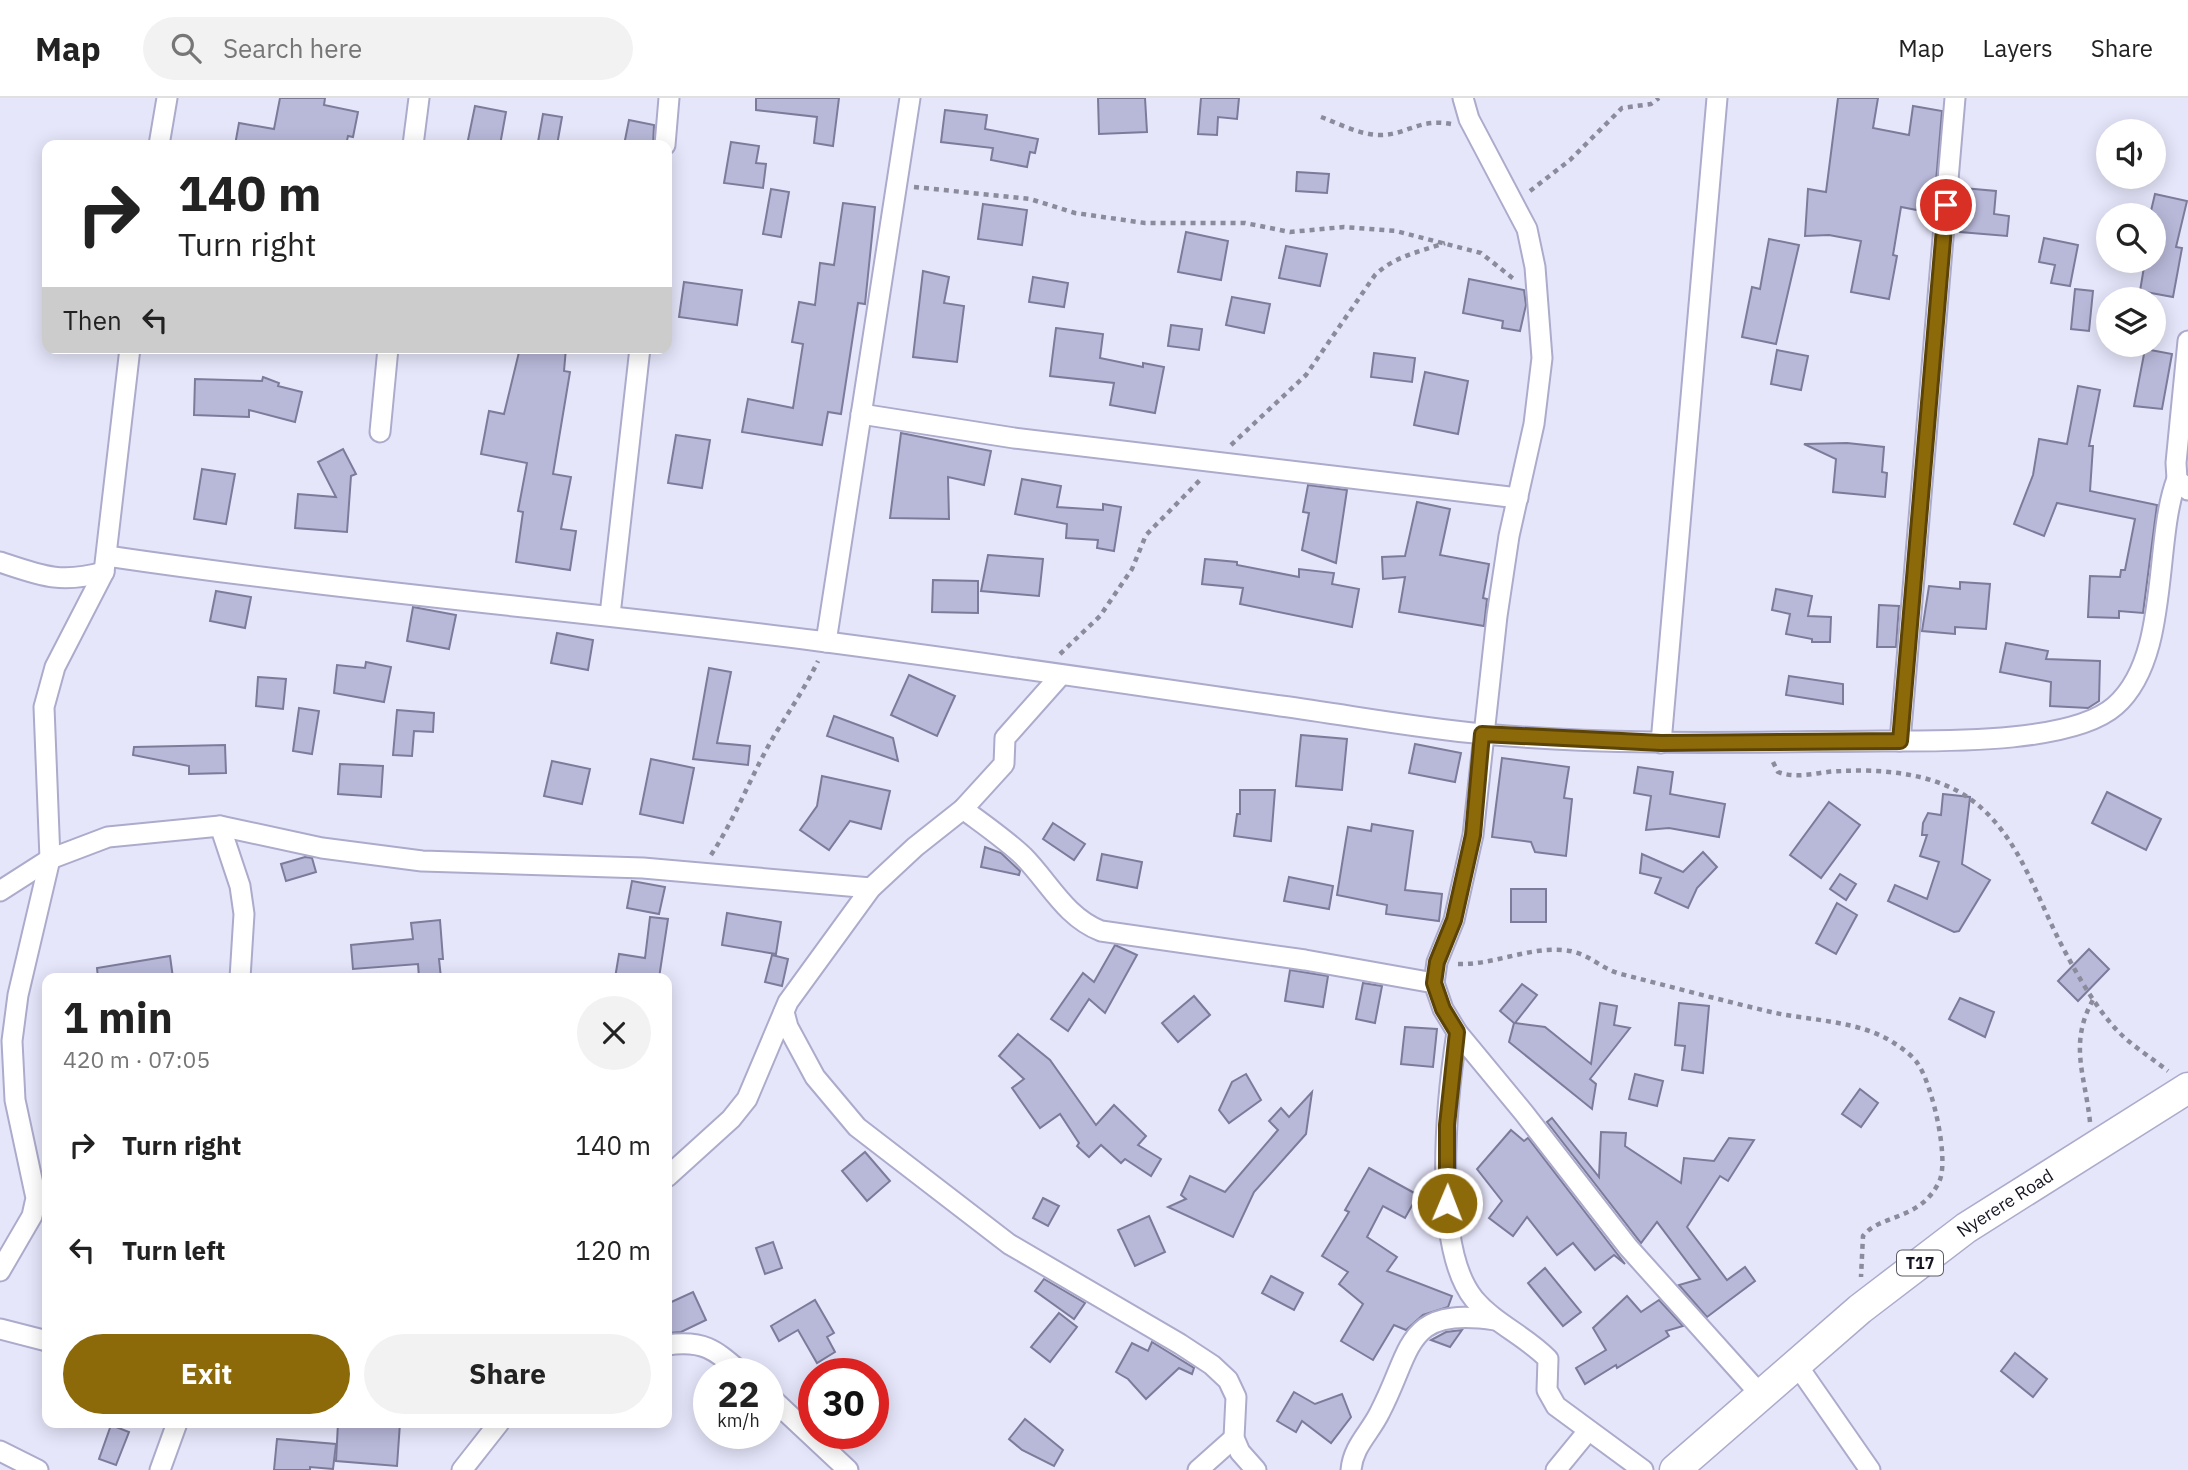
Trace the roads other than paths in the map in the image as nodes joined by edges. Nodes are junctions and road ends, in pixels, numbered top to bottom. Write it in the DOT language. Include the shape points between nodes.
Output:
graph roads {
  1 [pos="167,98"];
  2 [pos="418,98"];
  3 [pos="669,98"];
  4 [pos="910,98"];
  5 [pos="1463,98"];
  6 [pos="1717,98"];
  7 [pos="1955,98"];
  8 [pos="160,140"];
  9 [pos="414,140"];
  10 [pos="665,140"];
  11 [pos="2188,341"];
  12 [pos="129,354"];
  13 [pos="387,354"];
  14 [pos="639,354"];
  15 [pos="861,414"];
  16 [pos="380,432"];
  17 [pos="2183,484"];
  18 [pos="1518,498"];
  19 [pos="0,562"];
  20 [pos="106,564"];
  21 [pos="610,615"];
  22 [pos="825,642"];
  23 [pos="1061,675"];
  24 [pos="1482,734"];
  25 [pos="1900,741"];
  26 [pos="1661,743"];
  27 [pos="963,808"];
  28 [pos="220,826"];
  29 [pos="50,859"];
  30 [pos="871,888"];
  31 [pos="0,891"];
  32 [pos="240,973"];
  33 [pos="1434,983"];
  34 [pos="784,1012"];
  35 [pos="1457,1032"];
  36 [pos="2183,1083"];
  37 [pos="7,1103"];
  38 [pos="672,1172"];
  39 [pos="0,1270"];
  40 [pos="1495,1320"];
  41 [pos="0,1329"];
  42 [pos="42,1340"];
  43 [pos="672,1344"];
  44 [pos="722,1358"];
  45 [pos="1797,1365"];
  46 [pos="1760,1394"];
  47 [pos="784,1410"];
  48 [pos="175,1428"];
  49 [pos="495,1428"];
  50 [pos="1588,1431"];
  51 [pos="1234,1438"];
  52 [pos="0,1451"];
  53 [pos="38,1470"];
  54 [pos="160,1470"];
  55 [pos="461,1470"];
  56 [pos="848,1470"];
  57 [pos="1198,1470"];
  58 [pos="1256,1470"];
  59 [pos="1351,1470"];
  60 [pos="1556,1470"];
  61 [pos="1643,1470"];
  62 [pos="1675,1470"];
  63 [pos="1870,1470"];
  1 -- 8 [label="street"];
  2 -- 9 [label="street"];
  3 -- 10 [label="street"];
  4 -- 15 [label="street"];
  5 -- 18 [label="street" via="1527,229 1539,307 1542,358"];
  6 -- 26 [label="street"];
  7 -- 25 [label="street"];
  11 -- 17 [label="street" via="2179,422"];
  12 -- 20 [label="street"];
  13 -- 16 [label="street"];
  14 -- 21 [label="street"];
  15 -- 18 [label="street" via="1014,438"];
  15 -- 22 [label="street"];
  17 -- 25 [label="street" via="2171,500 2161,588 2145,654 2116,705 2100,716 2050,731 1986,739"];
  18 -- 24 [label="street"];
  19 -- 20 [label="street" via="58,579 76,579"];
  20 -- 21 [label="street"];
  20 -- 29 [label="street" via="47,688 43,728"];
  21 -- 22 [label="street"];
  22 -- 23 [label="street"];
  23 -- 24 [label="street"];
  23 -- 27 [label="street" via="1005,738 1004,764"];
  24 -- 26 [label="street"];
  24 -- 33 [label="street" via="1473,835"];
  25 -- 26 [label="street"];
  27 -- 30 [label="street"];
  27 -- 33 [label="street" via="1023,856 1066,908 1101,931"];
  28 -- 29 [label="street" via="108,837"];
  28 -- 30 [label="street" via="322,848 422,861 605,865"];
  28 -- 32 [label="street" via="240,886 244,914"];
  29 -- 31 [label="street"];
  29 -- 37 [label="street" via="18,995"];
  30 -- 34 [label="street" via="799,984"];
  33 -- 35 [label="street"];
  34 -- 38 [label="street" via="747,1099"];
  34 -- 51 [label="street" via="788,1027 829,1096 857,1127 1009,1244 1212,1365 1228,1380 1236,1398"];
  35 -- 40 [label="street" via="1447,1125 1450,1233 1467,1286"];
  35 -- 46 [label="street" via="1628,1247"];
  36 -- 45 [label="main road, Nyerere Road / T17" via="2093,1150 1966,1228 1860,1309"];
  37 -- 39 [label="street" via="36,1198 32,1216"];
  40 -- 50 [label="street" via="1548,1360 1549,1397"];
  40 -- 59 [label="street" via="1453,1317 1426,1327 1410,1342 1378,1417 1358,1446"];
  41 -- 42 [label="street"];
  43 -- 44 [label="street" via="693,1342"];
  45 -- 46 [label="main road, Nyerere Road / T17"];
  45 -- 63 [label="street"];
  46 -- 62 [label="main road, Nyerere Road / T17"];
  47 -- 56 [label="street"];
  48 -- 54 [label="street"];
  49 -- 55 [label="street"];
  50 -- 60 [label="street"];
  50 -- 61 [label="street"];
  51 -- 57 [label="street"];
  51 -- 58 [label="street"];
  52 -- 53 [label="street"];
}
